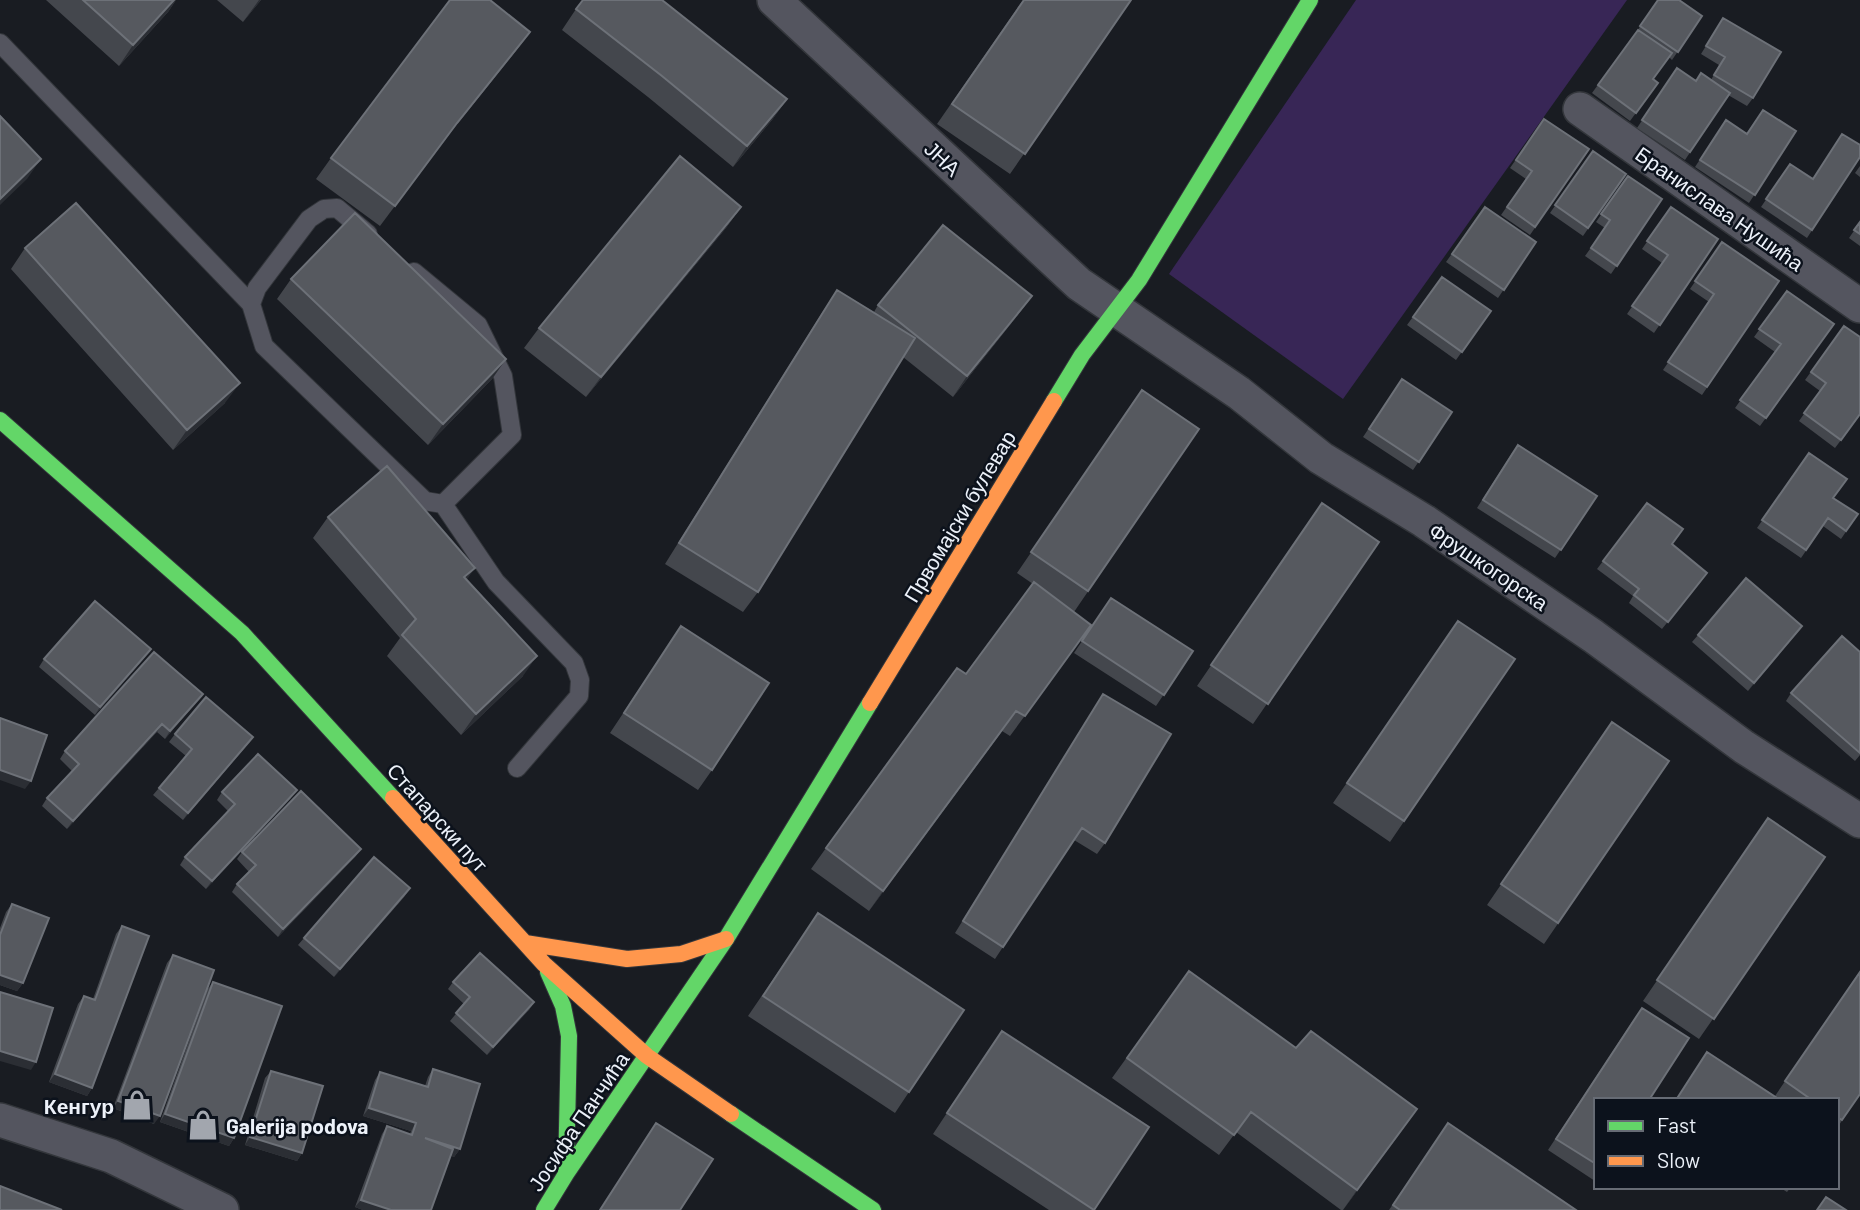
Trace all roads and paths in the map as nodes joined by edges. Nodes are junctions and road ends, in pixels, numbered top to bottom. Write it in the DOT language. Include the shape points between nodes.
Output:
graph roads {
  1 [pos="774,0"];
  2 [pos="1310,0"];
  3 [pos="809,12"];
  4 [pos="0,43"];
  5 [pos="1580,109"];
  6 [pos="377,242"];
  7 [pos="397,258"];
  8 [pos="251,304"];
  9 [pos="1860,306"];
  10 [pos="1117,310"];
  11 [pos="4,432"];
  12 [pos="443,504"];
  13 [pos="517,768"];
  14 [pos="1860,821"];
  15 [pos="726,939"];
  16 [pos="525,943"];
  17 [pos="544,964"];
  18 [pos="647,1056"];
  19 [pos="0,1120"];
  20 [pos="566,1174"];
  21 [pos="222,1210"];
  22 [pos="544,1210"];
  23 [pos="873,1210"];
  1 -- 3 [label="street, ЈНА"];
  2 -- 10 [label="main road, Првомајски булевар"];
  3 -- 10 [label="street, ЈНА" via="1079,284"];
  4 -- 8 [label="lane"];
  5 -- 9 [label="street, Бранислава Нушића"];
  6 -- 8 [label="lane" via="337,208 324,209 309,219 257,288"];
  7 -- 12 [label="lane" via="478,325 503,376 512,435"];
  8 -- 12 [label="lane" via="264,346 425,501"];
  10 -- 14 [label="street, Фрушкогорска" via="1239,393 1321,458 1424,521 1593,636 1744,747"];
  10 -- 15 [label="main road, Првомајски булевар" via="1082,355"];
  11 -- 16 [label="main road, Стапарски пут" via="242,633"];
  12 -- 13 [label="lane" via="496,582 573,663 580,680 579,696"];
  15 -- 16 [label="main road" via="681,954 627,959"];
  15 -- 18 [label="main road, Првомајски булевар"];
  16 -- 17 [label="main road, Стапарски пут"];
  17 -- 18 [label="main road, Стапарски пут"];
  17 -- 20 [label="main road" via="564,1006 569,1035"];
  18 -- 20 [label="main road, Јосифа Панчића"];
  18 -- 23 [label="main road, Стапарски пут"];
  19 -- 21 [label="street" via="111,1156"];
  20 -- 22 [label="main road, Јосифа Панчића"];
}
